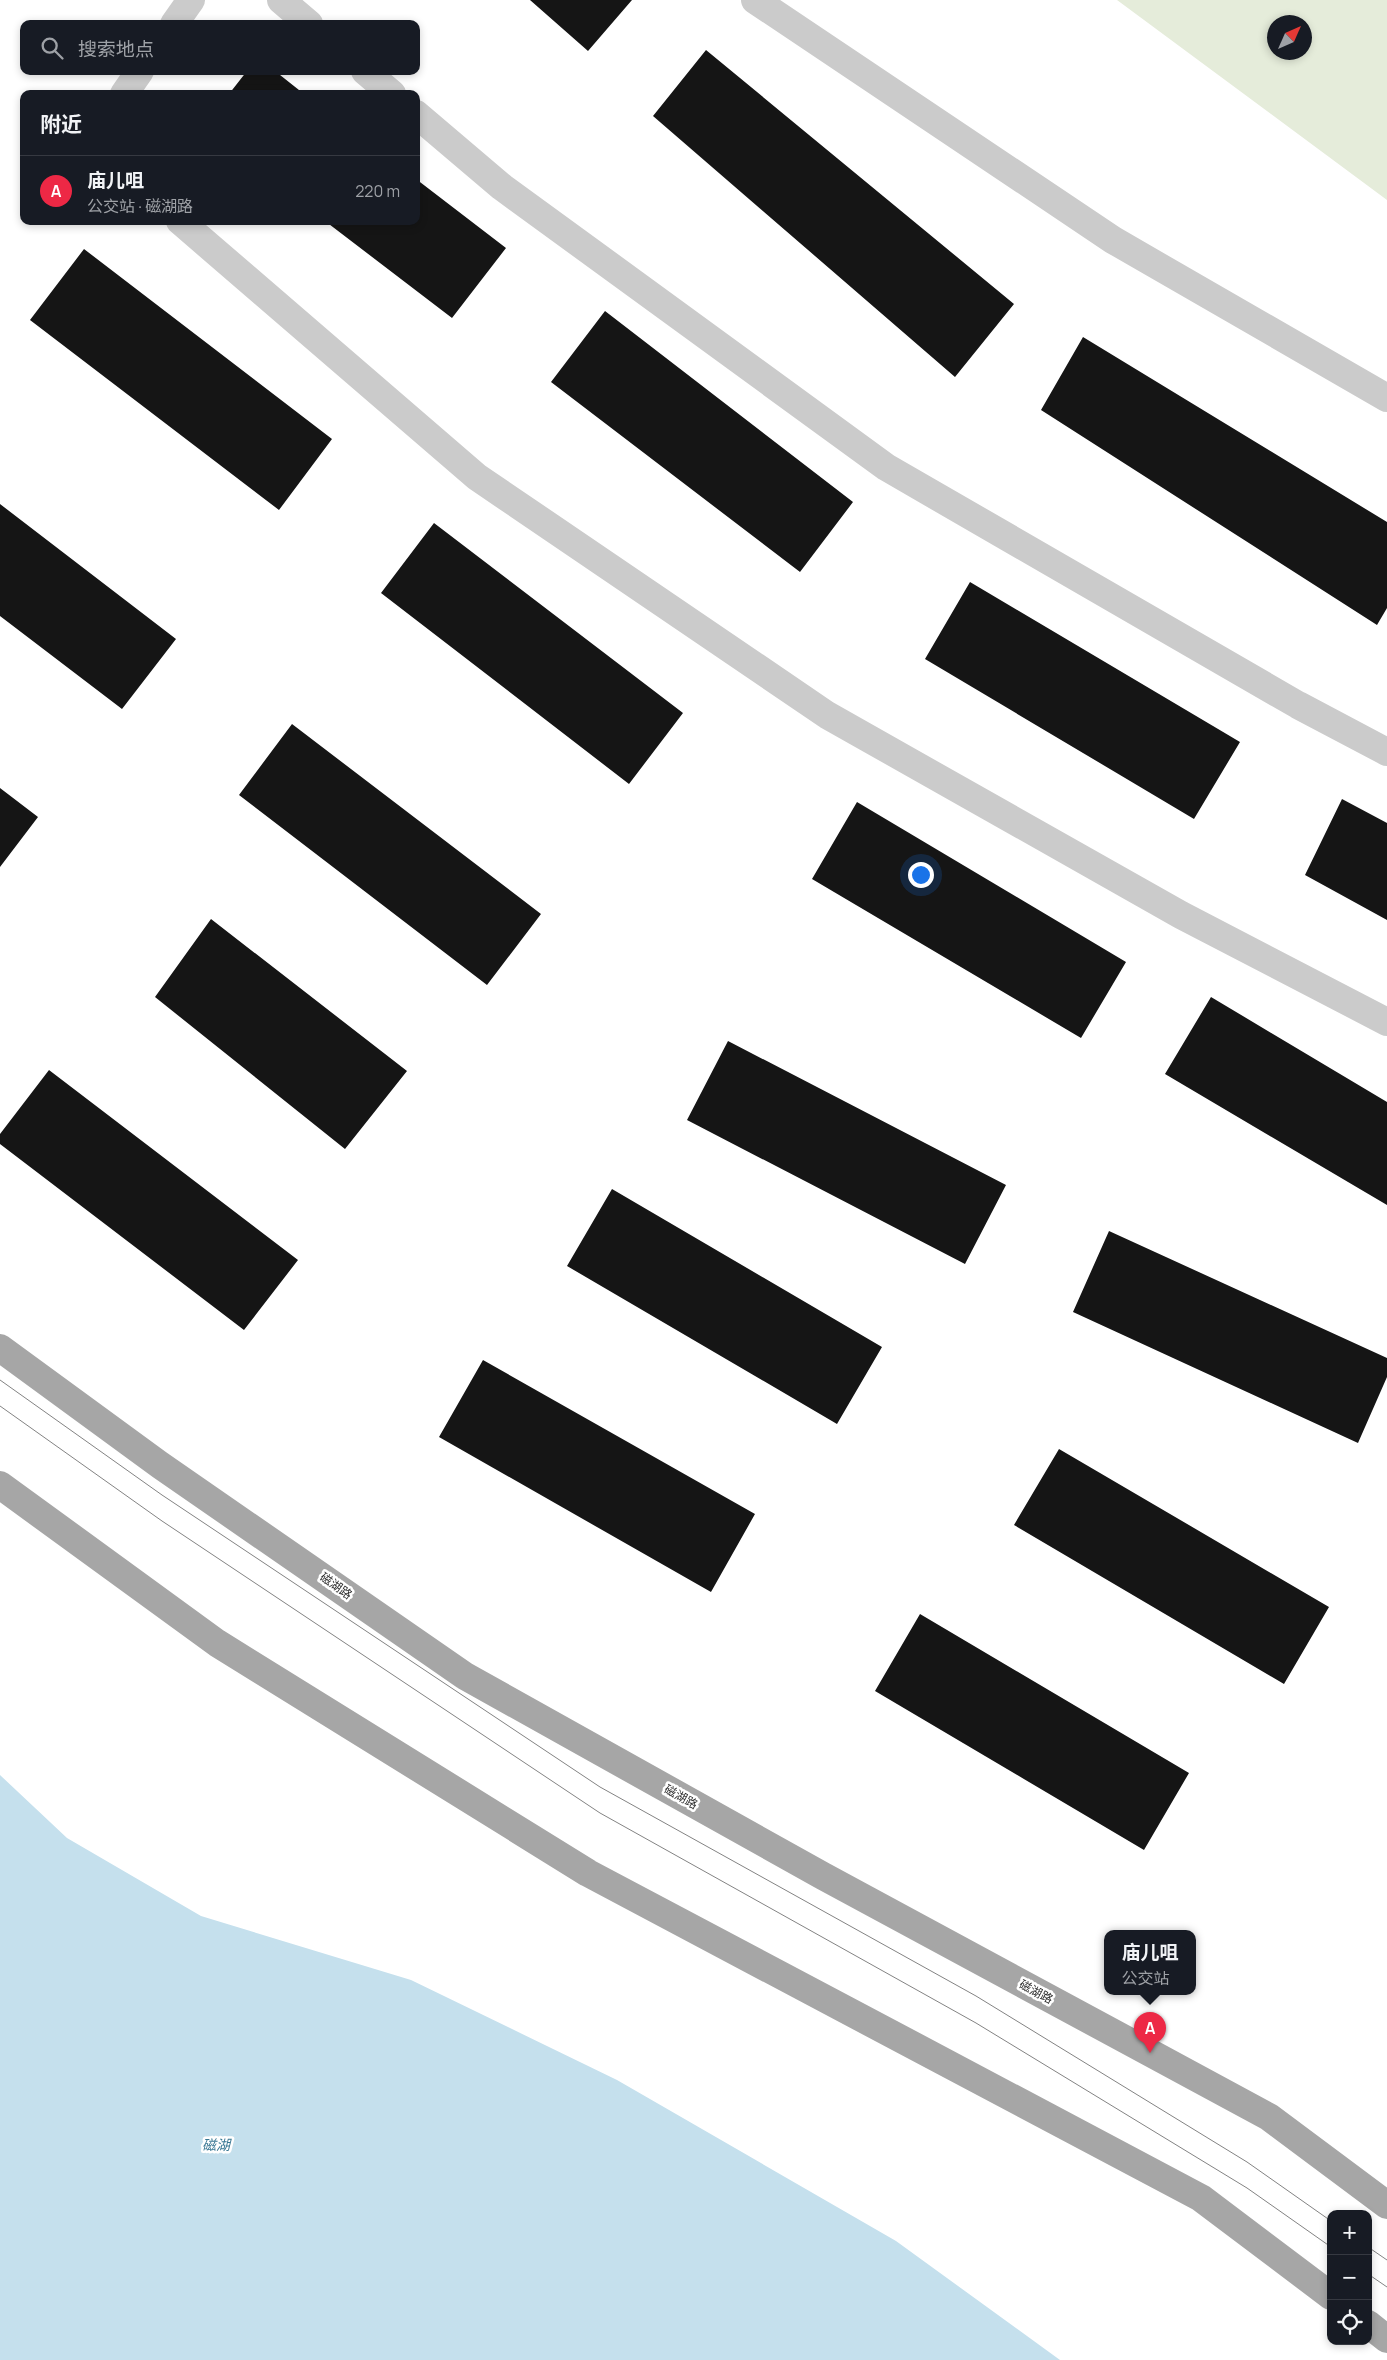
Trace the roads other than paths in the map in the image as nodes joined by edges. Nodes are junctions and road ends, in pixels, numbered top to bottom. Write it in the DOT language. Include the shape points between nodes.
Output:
graph roads {
  1 [pos="191,0"];
  2 [pos="281,0"];
  3 [pos="755,0"];
  4 [pos="177,20"];
  5 [pos="304,20"];
  6 [pos="137,75"];
  7 [pos="370,75"];
  8 [pos="127,90"];
  9 [pos="387,90"];
  10 [pos="420,117"];
  11 [pos="185,225"];
  12 [pos="1387,398"];
  13 [pos="1387,752"];
  14 [pos="1387,1022"];
  15 [pos="0,1348"];
  16 [pos="0,1485"];
  17 [pos="1387,2205"];
  18 [pos="1327,2293"];
  19 [pos="1372,2327"];
  20 [pos="1387,2339"];
  1 -- 4 [label="street"];
  2 -- 5 [label="street"];
  3 -- 12 [label="street" via="1113,240"];
  6 -- 8 [label="street"];
  7 -- 9 [label="street"];
  10 -- 13 [label="street" via="502,187 886,467 1298,705"];
  11 -- 14 [label="street" via="478,477 827,715 1181,914"];
  15 -- 17 [label="main road, 磁湖路" via="160,1465 465,1676 823,1876 1269,2116"];
  16 -- 18 [label="main road" via="217,1643 588,1873 1201,2198"];
  19 -- 20 [label="main road"];
}
